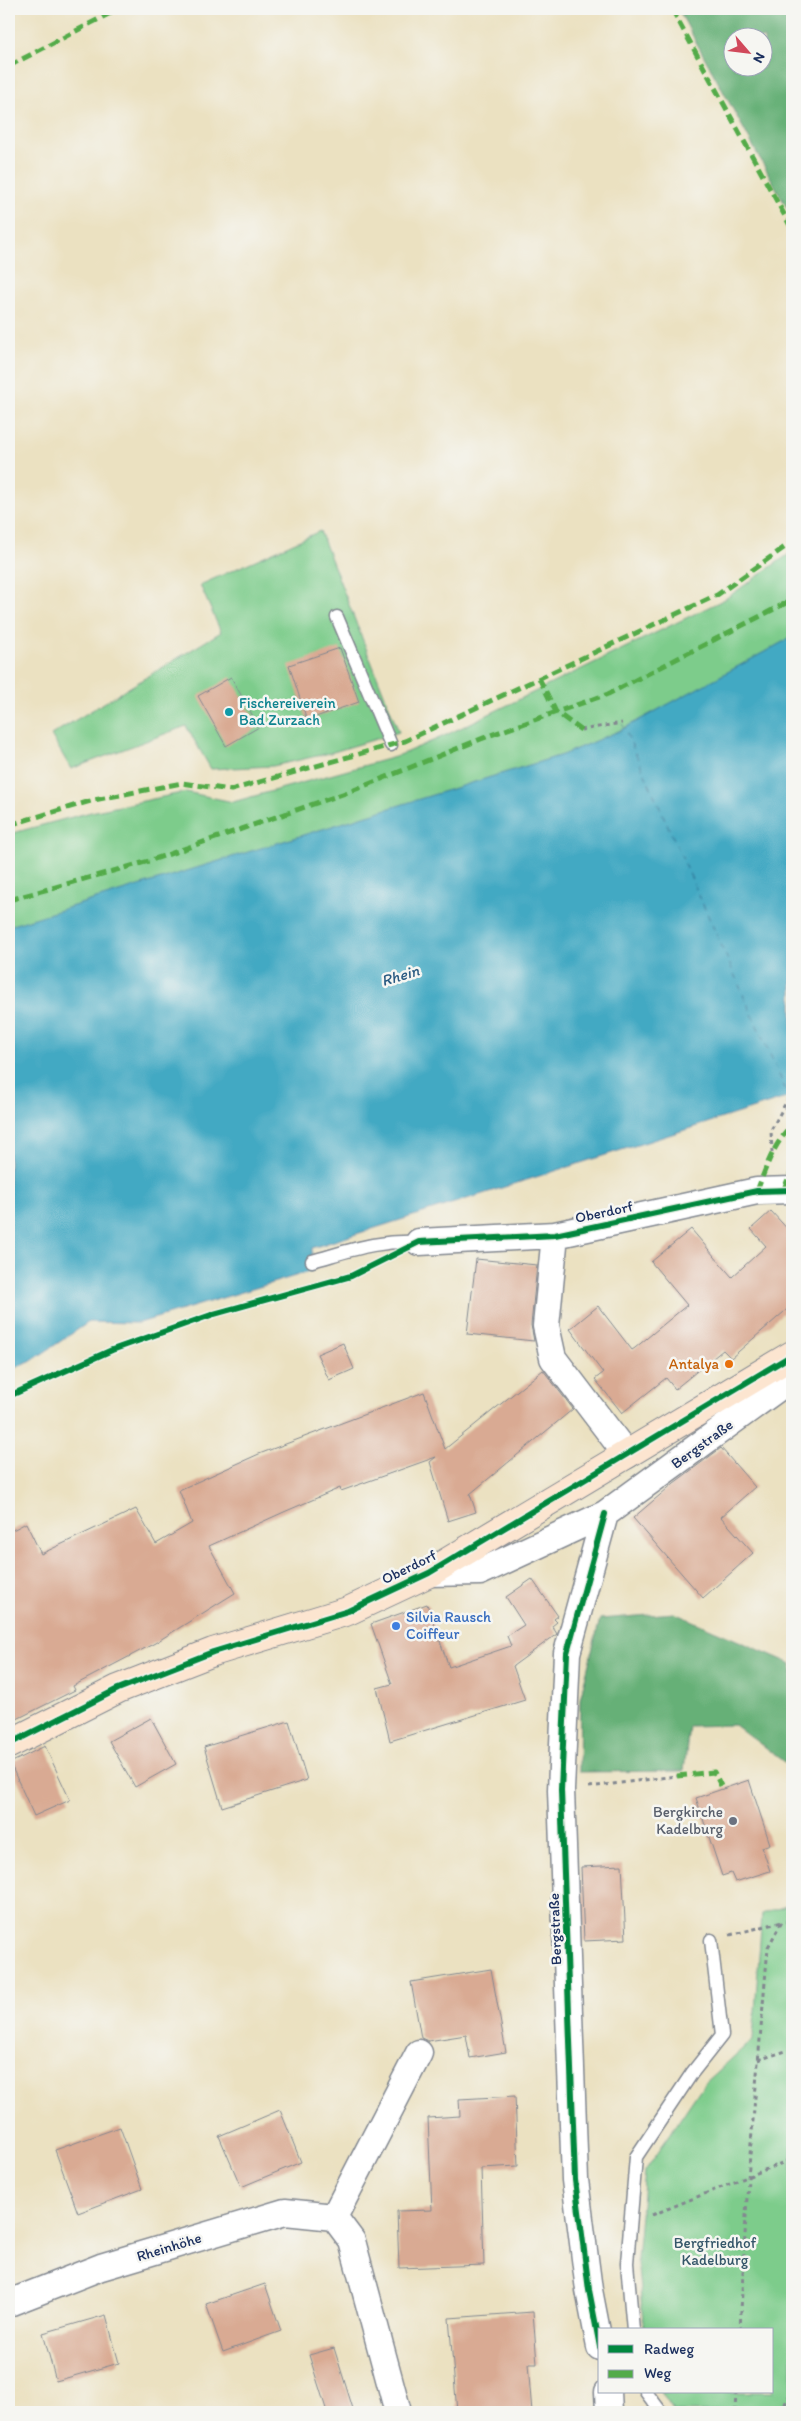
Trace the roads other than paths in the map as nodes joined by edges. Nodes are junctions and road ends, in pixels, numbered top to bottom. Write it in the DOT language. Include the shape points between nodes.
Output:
graph roads {
  1 [pos="337,617"];
  2 [pos="391,745"];
  3 [pos="792,1190"];
  4 [pos="555,1235"];
  5 [pos="420,1242"];
  6 [pos="312,1261"];
  7 [pos="792,1355"];
  8 [pos="792,1367"];
  9 [pos="627,1455"];
  10 [pos="605,1514"];
  11 [pos="429,1573"];
  12 [pos="9,1744"];
  13 [pos="711,1940"];
  14 [pos="419,2053"];
  15 [pos="334,2217"];
  16 [pos="9,2303"];
  17 [pos="633,2328"];
  18 [pos="598,2337"];
  19 [pos="608,2394"];
  20 [pos="648,2394"];
  21 [pos="398,2412"];
  22 [pos="610,2412"];
  23 [pos="661,2412"];
  1 -- 2 [label="lane"];
  3 -- 4 [label="street, Oberdorf" via="757,1191"];
  4 -- 5 [label="street, Oberdorf"];
  4 -- 9 [label="street" via="546,1326 554,1358"];
  5 -- 6 [label="lane" via="392,1241 368,1245"];
  7 -- 9 [label="main road, Oberdorf"];
  8 -- 10 [label="street, Bergstraße" via="778,1388"];
  9 -- 11 [label="main road, Oberdorf"];
  10 -- 11 [label="street, Bergstraße" via="480,1572"];
  10 -- 18 [label="street, Bergstraße" via="567,1653 561,1790 575,2180"];
  11 -- 12 [label="main road, Oberdorf" via="348,1611 213,1652 118,1689"];
  13 -- 17 [label="lane" via="722,2035 692,2073 636,2157 627,2263"];
  14 -- 15 [label="street"];
  15 -- 16 [label="street, Rheinhöhe" via="285,2212 101,2267"];
  15 -- 21 [label="street" via="352,2242"];
  19 -- 22 [label="street"];
  20 -- 23 [label="lane"];
}
